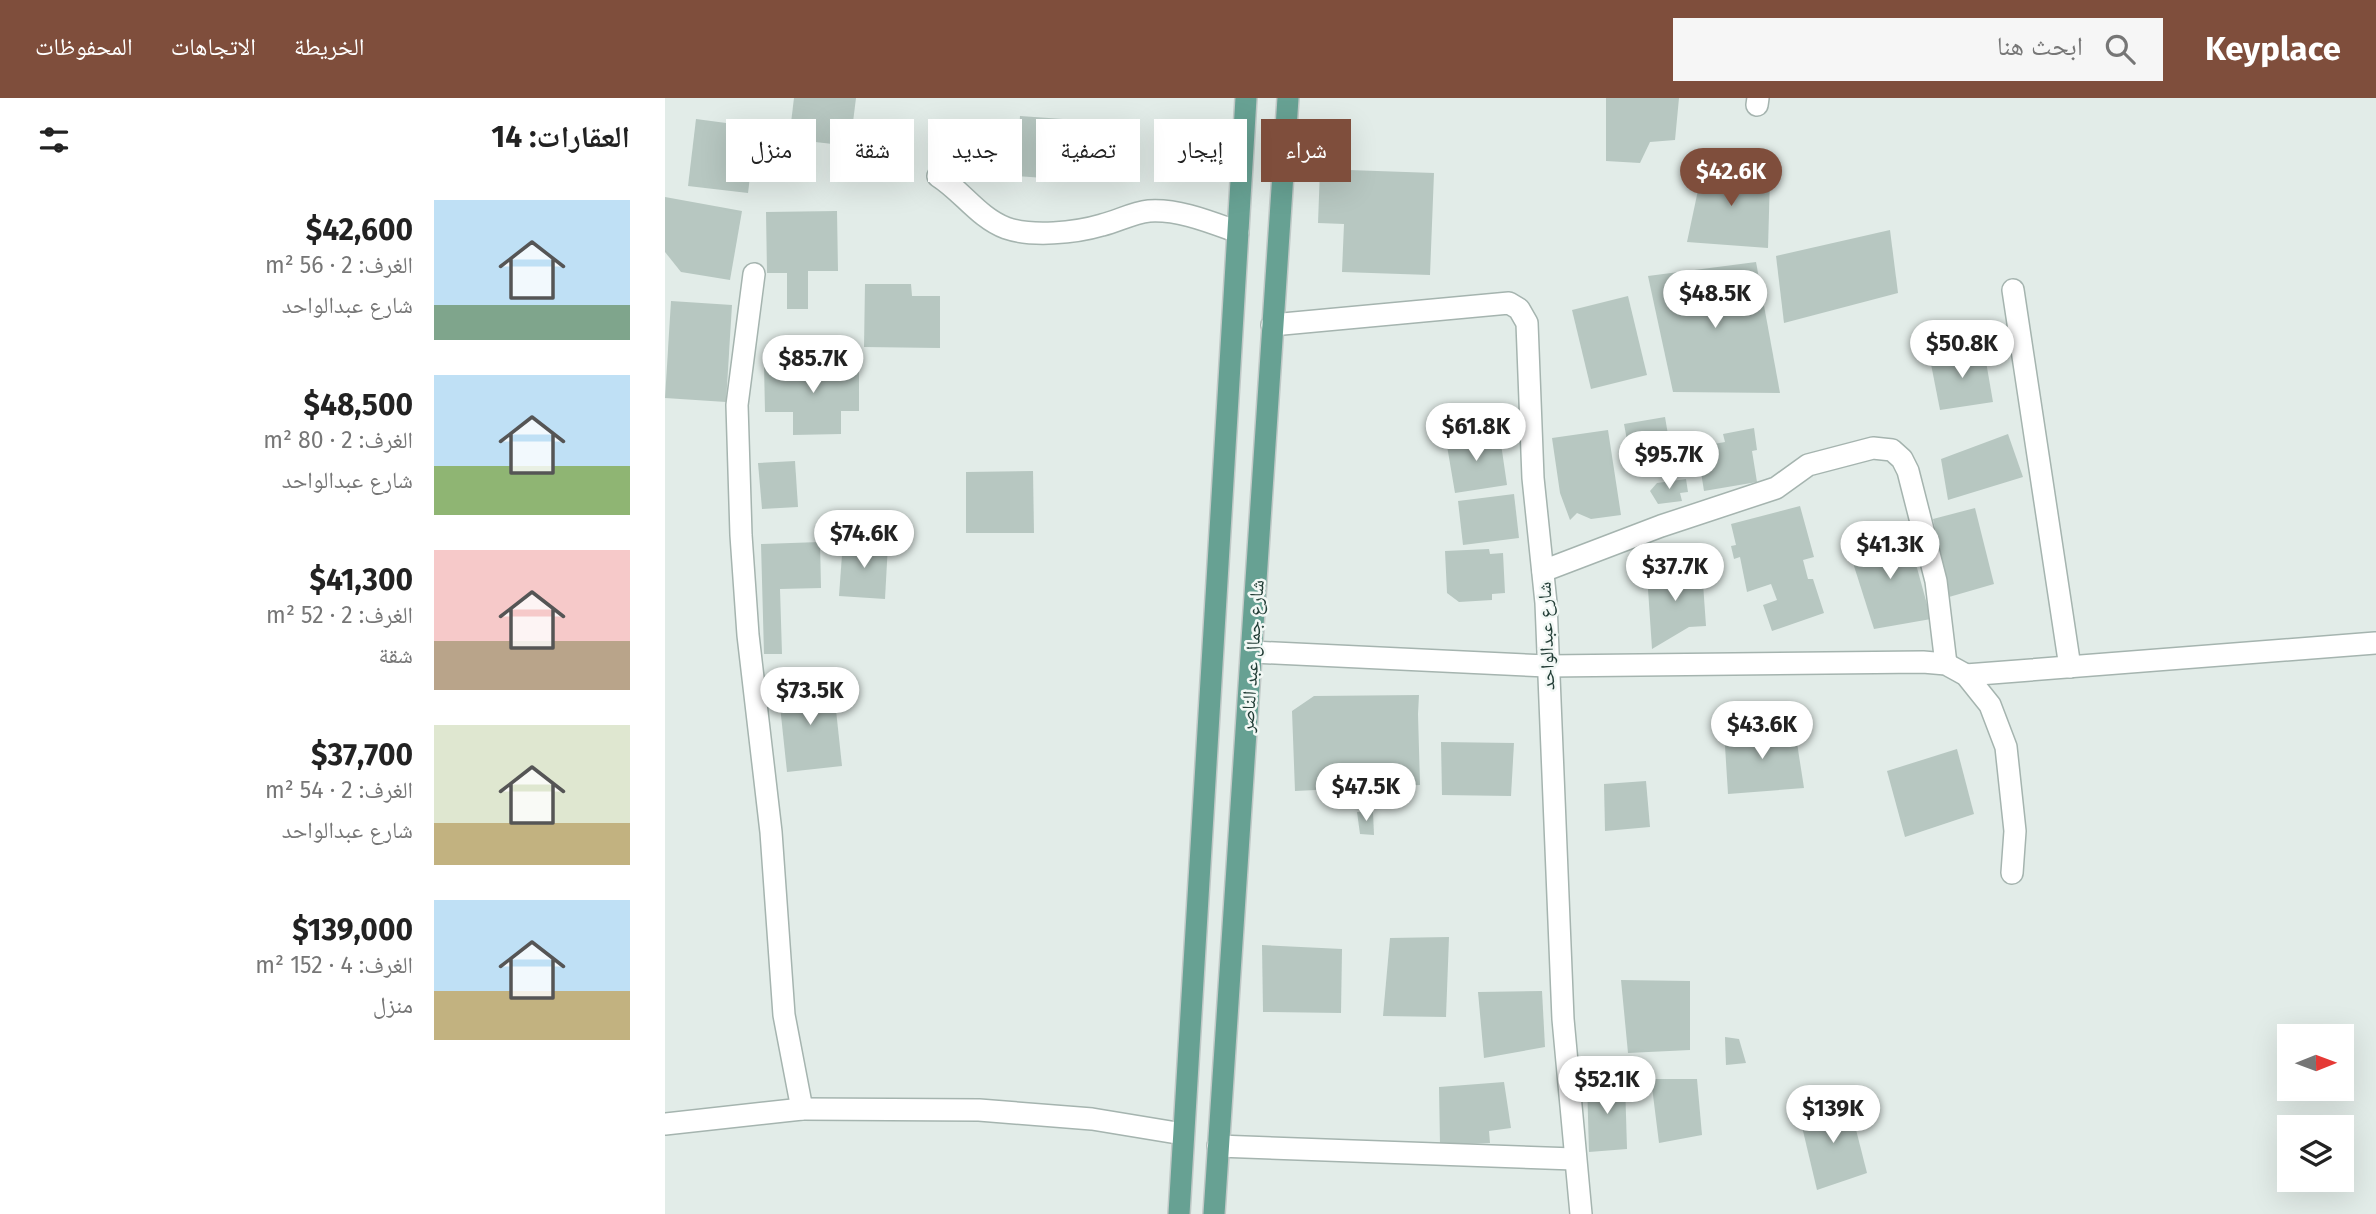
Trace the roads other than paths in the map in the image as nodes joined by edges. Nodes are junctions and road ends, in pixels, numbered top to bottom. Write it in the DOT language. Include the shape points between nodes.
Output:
graph roads {
  1 [pos="1246,98"];
  2 [pos="1288,98"];
  3 [pos="947,182"];
  4 [pos="1238,232"];
  5 [pos="754,274"];
  6 [pos="2013,290"];
  7 [pos="1272,325"];
  8 [pos="1543,571"];
  9 [pos="2375,643"];
  10 [pos="1253,652"];
  11 [pos="1946,664"];
  12 [pos="1547,666"];
  13 [pos="2070,667"];
  14 [pos="1966,676"];
  15 [pos="2013,873"];
  16 [pos="802,1109"];
  17 [pos="665,1124"];
  18 [pos="1183,1134"];
  19 [pos="1218,1146"];
  20 [pos="1574,1159"];
  21 [pos="1179,1214"];
  22 [pos="1214,1214"];
  23 [pos="1581,1214"];
  1 -- 4 [label="main road"];
  2 -- 7 [label="main road, شارع جمال عبد الناصر"];
  3 -- 4 [label="street" via="992,222 1020,231 1081,230 1147,212 1167,212"];
  4 -- 18 [label="main road"];
  5 -- 16 [label="street" via="737,405 740,535 785,1014"];
  6 -- 13 [label="street"];
  7 -- 8 [label="street, شارع عبدالواحد" via="1509,303 1519,309 1527,323"];
  7 -- 10 [label="main road, شارع جمال عبد الناصر"];
  8 -- 11 [label="street" via="1776,488 1808,465 1873,448 1892,450 1908,471 1936,581"];
  8 -- 12 [label="street, شارع عبدالواحد"];
  9 -- 13 [label="street"];
  10 -- 12 [label="street"];
  10 -- 19 [label="main road, شارع جمال عبد الناصر"];
  11 -- 12 [label="street"];
  11 -- 14 [label="street"];
  12 -- 20 [label="street, شارع عبدالواحد"];
  13 -- 14 [label="street"];
  14 -- 15 [label="street" via="1990,705 2006,747 2015,831"];
  16 -- 17 [label="street"];
  16 -- 18 [label="street" via="979,1110 1092,1119"];
  18 -- 21 [label="main road"];
  19 -- 20 [label="street"];
  19 -- 22 [label="main road, شارع جمال عبد الناصر"];
  20 -- 23 [label="street, شارع عبدالواحد"];
}
